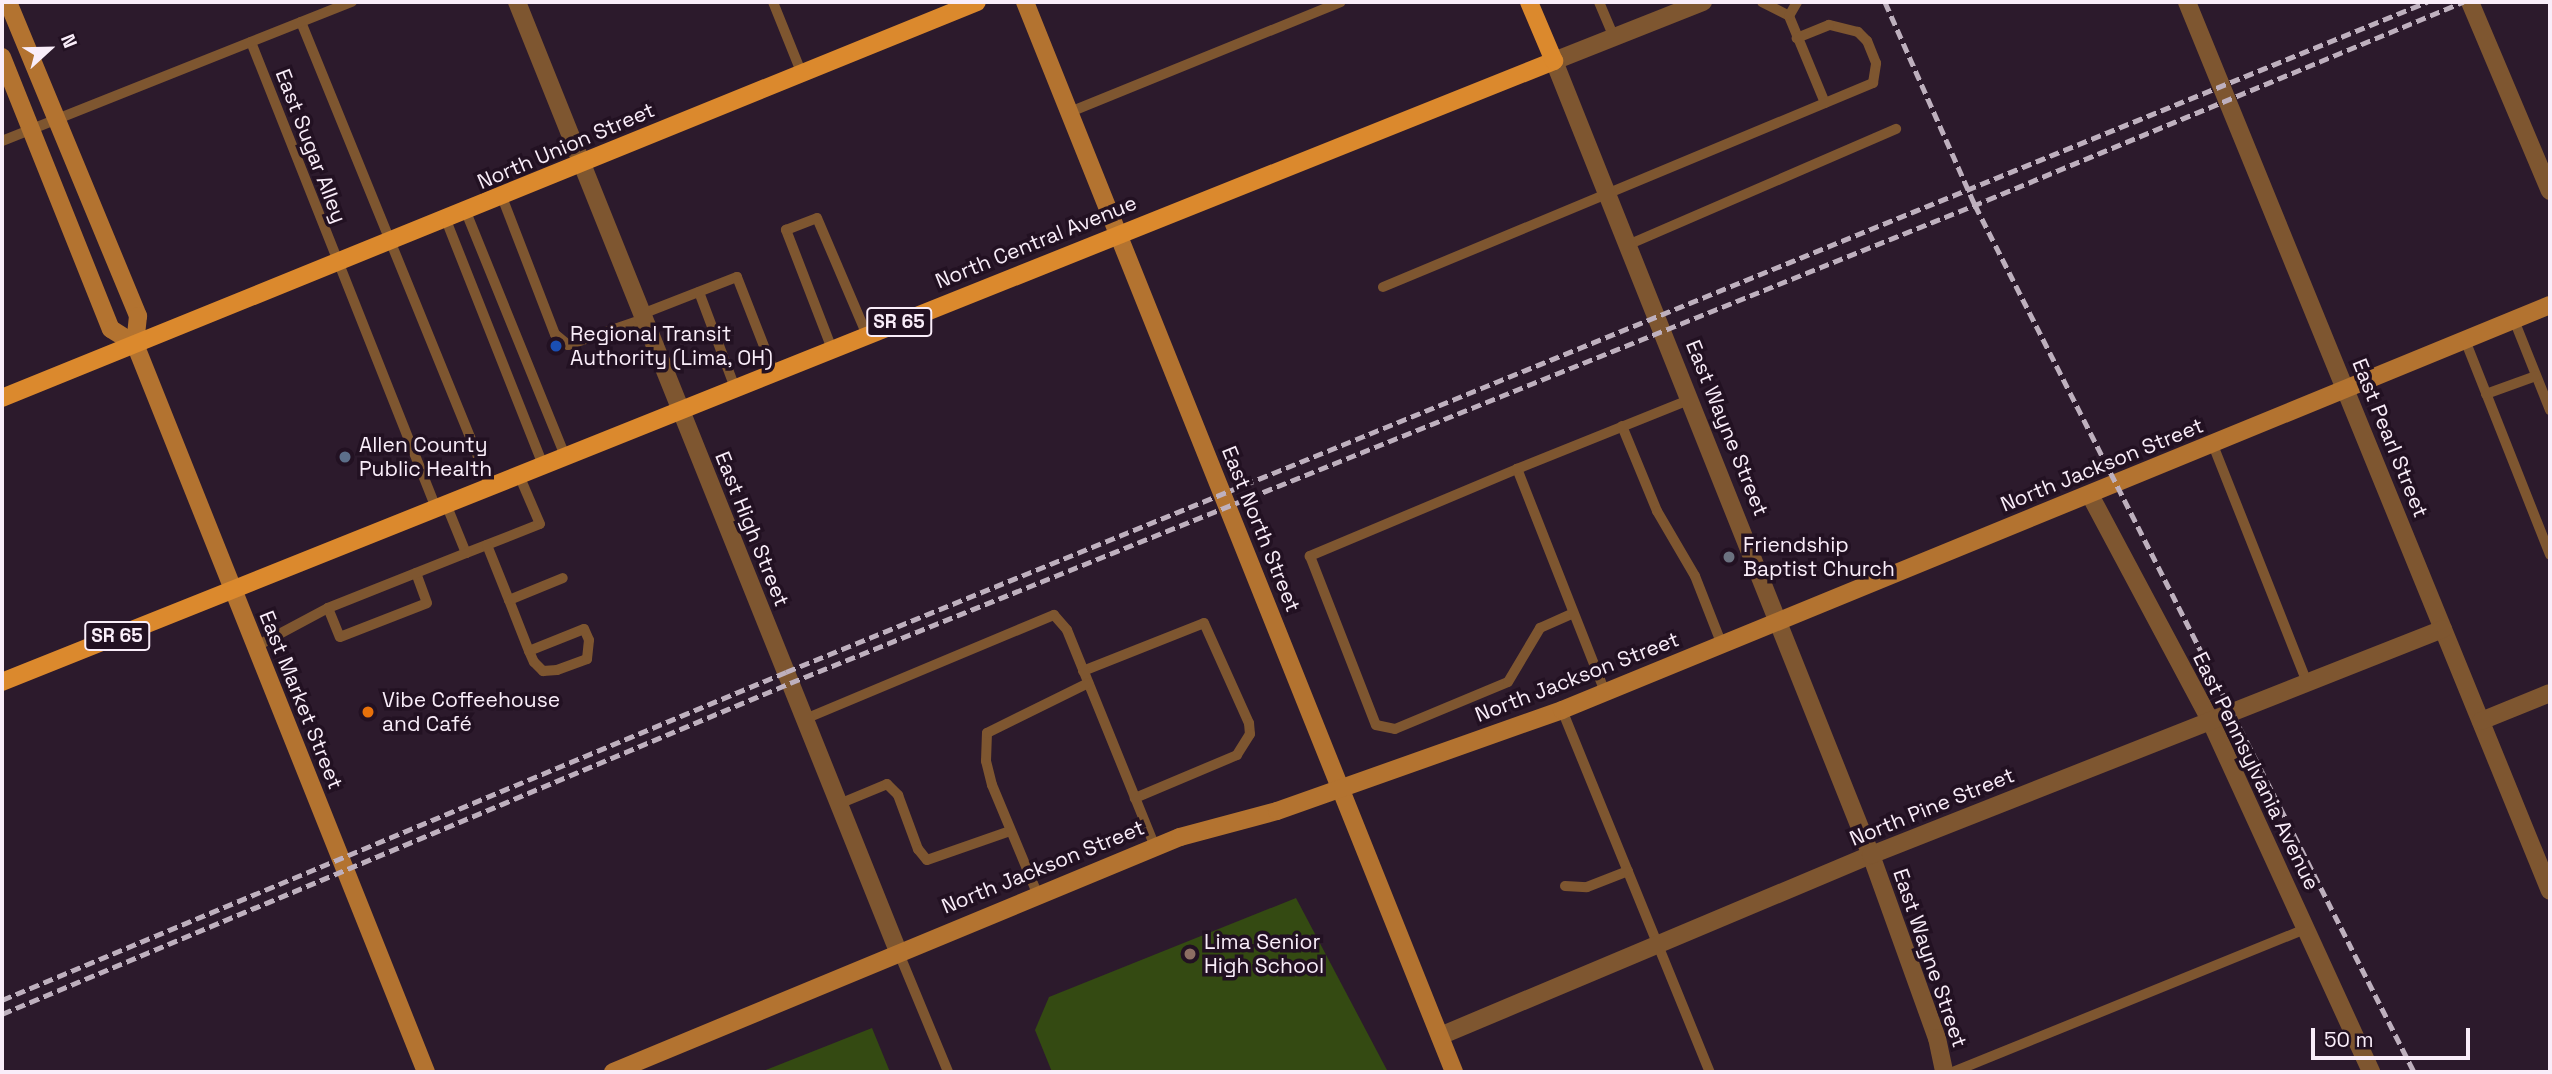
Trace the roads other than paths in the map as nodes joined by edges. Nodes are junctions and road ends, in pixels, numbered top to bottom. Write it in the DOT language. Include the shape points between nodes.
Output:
graph roads {
  1 [pos="8,2"];
  2 [pos="352,2"];
  3 [pos="517,2"];
  4 [pos="773,2"];
  5 [pos="977,2"];
  6 [pos="1025,2"];
  7 [pos="1341,2"];
  8 [pos="1529,2"];
  9 [pos="1599,2"];
  10 [pos="1703,2"];
  11 [pos="1762,2"];
  12 [pos="1797,2"];
  13 [pos="2187,2"];
  14 [pos="2470,2"];
  15 [pos="1789,16"];
  16 [pos="301,22"];
  17 [pos="1614,37"];
  18 [pos="1797,38"];
  19 [pos="251,42"];
  20 [pos="2,57"];
  21 [pos="1554,61"];
  22 [pos="802,74"];
  23 [pos="1825,103"];
  24 [pos="1070,113"];
  25 [pos="55,119"];
  26 [pos="31,128"];
  27 [pos="1896,129"];
  28 [pos="2,141"];
  29 [pos="581,164"];
  30 [pos="2550,191"];
  31 [pos="1610,194"];
  32 [pos="502,197"];
  33 [pos="466,212"];
  34 [pos="446,220"];
  35 [pos="1118,233"];
  36 [pos="389,243"];
  37 [pos="1630,244"];
  38 [pos="337,264"];
  39 [pos="1383,287"];
  40 [pos="699,292"];
  41 [pos="2550,305"];
  42 [pos="643,317"];
  43 [pos="2514,320"];
  44 [pos="867,335"];
  45 [pos="2465,340"];
  46 [pos="135,344"];
  47 [pos="832,349"];
  48 [pos="774,372"];
  49 [pos="2536,376"];
  50 [pos="736,388"];
  51 [pos="2346,390"];
  52 [pos="2486,394"];
  53 [pos="2,398"];
  54 [pos="1691,399"];
  55 [pos="680,410"];
  56 [pos="2550,410"];
  57 [pos="1622,426"];
  58 [pos="2213,445"];
  59 [pos="565,456"];
  60 [pos="542,463"];
  61 [pos="1517,469"];
  62 [pos="518,473"];
  63 [pos="490,486"];
  64 [pos="2090,495"];
  65 [pos="441,506"];
  66 [pos="487,545"];
  67 [pos="466,553"];
  68 [pos="2550,555"];
  69 [pos="416,573"];
  70 [pos="563,578"];
  71 [pos="232,590"];
  72 [pos="509,600"];
  73 [pos="328,608"];
  74 [pos="1573,613"];
  75 [pos="1779,622"];
  76 [pos="2444,629"];
  77 [pos="1722,645"];
  78 [pos="255,647"];
  79 [pos="529,651"];
  80 [pos="1083,671"];
  81 [pos="2,682"];
  82 [pos="1088,683"];
  83 [pos="2307,683"];
  84 [pos="1605,692"];
  85 [pos="2550,693"];
  86 [pos="1562,710"];
  87 [pos="805,719"];
  88 [pos="2481,721"];
  89 [pos="2211,722"];
  90 [pos="1340,789"];
  91 [pos="1135,798"];
  92 [pos="839,804"];
  93 [pos="1010,831"];
  94 [pos="1155,847"];
  95 [pos="1871,855"];
  96 [pos="1628,871"];
  97 [pos="1565,886"];
  98 [pos="2550,891"];
  99 [pos="1037,893"];
  100 [pos="2306,929"];
  101 [pos="1658,945"];
  102 [pos="898,951"];
  103 [pos="1440,1036"];
  104 [pos="426,1072"];
  105 [pos="613,1072"];
  106 [pos="948,1072"];
  107 [pos="1454,1072"];
  108 [pos="1710,1072"];
  109 [pos="1944,1072"];
  110 [pos="1953,1072"];
  111 [pos="2371,1072"];
  1 -- 25 [label="street, East Market Street"];
  2 -- 16 [label="lane"];
  3 -- 29 [label="street, East High Street"];
  4 -- 22 [label="lane"];
  5 -- 22 [label="main road, North Union Street"];
  6 -- 24 [label="street, East North Street"];
  7 -- 24 [label="lane"];
  8 -- 21 [label="main road, East Wayne Street"];
  9 -- 17 [label="lane"];
  10 -- 17 [label="street, North Central Avenue"];
  11 -- 15 [label="lane"];
  12 -- 15 [label="lane"];
  13 -- 51 [label="street, East Pearl Street"];
  14 -- 30 [label="street"];
  15 -- 18 [label="lane"];
  16 -- 19 [label="lane"];
  16 -- 36 [label="lane"];
  17 -- 21 [label="street, North Central Avenue"];
  18 -- 23 [label="lane"];
  18 -- 23 [label="lane" via="1829,25 1858,32 1867,41 1876,63 1873,83"];
  19 -- 25 [label="lane"];
  19 -- 38 [label="lane, East Sugar Alley"];
  20 -- 26 [label="street, East Market Street"];
  21 -- 31 [label="street, East Wayne Street"];
  21 -- 35 [label="main road, North Central Avenue / SR 65"];
  22 -- 29 [label="main road, North Union Street"];
  23 -- 31 [label="lane"];
  24 -- 35 [label="street, East North Street"];
  25 -- 26 [label="lane"];
  25 -- 46 [label="street, East Market Street" via="138,316"];
  26 -- 28 [label="lane"];
  26 -- 46 [label="street, East Market Street" via="111,329"];
  27 -- 37 [label="lane"];
  29 -- 32 [label="main road, North Union Street"];
  29 -- 42 [label="street, East High Street"];
  31 -- 37 [label="street, East Wayne Street"];
  31 -- 39 [label="lane"];
  32 -- 33 [label="main road, North Union Street"];
  32 -- 42 [label="lane" via="555,334 568,345"];
  33 -- 34 [label="main road, North Union Street"];
  33 -- 59 [label="lane"];
  34 -- 36 [label="main road, North Union Street"];
  34 -- 60 [label="lane"];
  35 -- 44 [label="main road, North Central Avenue / SR 65"];
  35 -- 90 [label="street, East North Street"];
  36 -- 38 [label="main road, North Union Street"];
  36 -- 63 [label="lane"];
  37 -- 54 [label="street, East Wayne Street"];
  38 -- 46 [label="main road, North Union Street"];
  38 -- 65 [label="lane, East Sugar Alley"];
  40 -- 42 [label="lane"];
  40 -- 48 [label="lane" via="737,276"];
  40 -- 50 [label="lane"];
  41 -- 43 [label="street, North Jackson Street"];
  42 -- 55 [label="street, East High Street"];
  43 -- 45 [label="street, North Jackson Street"];
  43 -- 49 [label="lane"];
  44 -- 47 [label="main road, North Central Avenue / SR 65"];
  44 -- 47 [label="lane" via="817,218 786,230"];
  45 -- 51 [label="street, North Jackson Street"];
  45 -- 52 [label="lane"];
  46 -- 53 [label="main road, North Union Street"];
  46 -- 71 [label="street, East Market Street"];
  47 -- 48 [label="main road, North Central Avenue / SR 65"];
  48 -- 50 [label="main road, North Central Avenue / SR 65"];
  49 -- 52 [label="lane"];
  49 -- 56 [label="lane"];
  50 -- 55 [label="main road, North Central Avenue / SR 65"];
  51 -- 58 [label="street, North Jackson Street"];
  51 -- 76 [label="street, East Pearl Street"];
  52 -- 68 [label="lane"];
  54 -- 57 [label="lane"];
  54 -- 75 [label="street, East Wayne Street"];
  55 -- 59 [label="main road, North Central Avenue / SR 65"];
  55 -- 87 [label="street, East High Street"];
  57 -- 61 [label="lane"];
  57 -- 77 [label="lane" via="1657,511 1695,576"];
  58 -- 64 [label="street, North Jackson Street"];
  58 -- 83 [label="lane"];
  59 -- 60 [label="main road, North Central Avenue / SR 65"];
  60 -- 62 [label="main road, North Central Avenue / SR 65"];
  61 -- 74 [label="lane"];
  61 -- 74 [label="lane" via="1310,556 1376,725 1395,729 1508,682 1540,628"];
  62 -- 63 [label="main road, North Central Avenue / SR 65"];
  62 -- 66 [label="lane" via="540,524"];
  63 -- 65 [label="main road, North Central Avenue / SR 65"];
  64 -- 75 [label="street, North Jackson Street"];
  64 -- 89 [label="street, East Pennsylvania Avenue"];
  65 -- 67 [label="lane, East Sugar Alley"];
  65 -- 71 [label="main road, North Central Avenue / SR 65"];
  66 -- 67 [label="lane"];
  66 -- 72 [label="lane"];
  67 -- 69 [label="lane"];
  69 -- 73 [label="lane"];
  69 -- 73 [label="lane" via="427,603 340,637"];
  70 -- 72 [label="lane"];
  71 -- 78 [label="street, East Market Street"];
  71 -- 81 [label="main road, SR 65"];
  72 -- 79 [label="lane"];
  73 -- 78 [label="lane"];
  74 -- 84 [label="lane"];
  75 -- 77 [label="street, North Jackson Street"];
  75 -- 95 [label="street, East Wayne Street"];
  76 -- 83 [label="street, North Pine Street"];
  76 -- 88 [label="street, East Pearl Street"];
  77 -- 84 [label="street, North Jackson Street"];
  78 -- 104 [label="street, East Market Street"];
  79 -- 79 [label="lane" via="543,671 587,659 589,640 584,629"];
  80 -- 82 [label="lane"];
  80 -- 87 [label="lane" via="1067,631 1054,615"];
  80 -- 91 [label="lane" via="1204,623 1230,674 1249,723 1247,742 1223,763"];
  82 -- 91 [label="lane"];
  82 -- 93 [label="lane" via="987,733 986,761"];
  83 -- 89 [label="street, North Pine Street"];
  84 -- 86 [label="street, North Jackson Street"];
  85 -- 88 [label="street"];
  86 -- 90 [label="street, North Jackson Street"];
  86 -- 96 [label="lane"];
  87 -- 92 [label="street, East High Street"];
  88 -- 98 [label="street, East Pearl Street"];
  89 -- 95 [label="street, North Pine Street"];
  89 -- 100 [label="street, East Pennsylvania Avenue"];
  90 -- 94 [label="street, North Jackson Street"];
  90 -- 103 [label="street, East North Street"];
  91 -- 94 [label="lane"];
  92 -- 93 [label="lane" via="887,785 898,795 918,849 927,860"];
  92 -- 102 [label="street, East High Street"];
  93 -- 99 [label="lane"];
  94 -- 99 [label="street, North Jackson Street"];
  95 -- 101 [label="street, North Pine Street"];
  95 -- 109 [label="street, East Wayne Street" via="1937,1038"];
  96 -- 97 [label="lane" via="1587,887"];
  96 -- 101 [label="lane"];
  99 -- 102 [label="street, North Jackson Street"];
  100 -- 110 [label="lane"];
  100 -- 111 [label="street, East Pennsylvania Avenue"];
  101 -- 103 [label="street, North Pine Street"];
  101 -- 108 [label="lane"];
  102 -- 105 [label="street, North Jackson Street"];
  102 -- 106 [label="lane, East High Street"];
  103 -- 107 [label="street, East North Street"];
}
